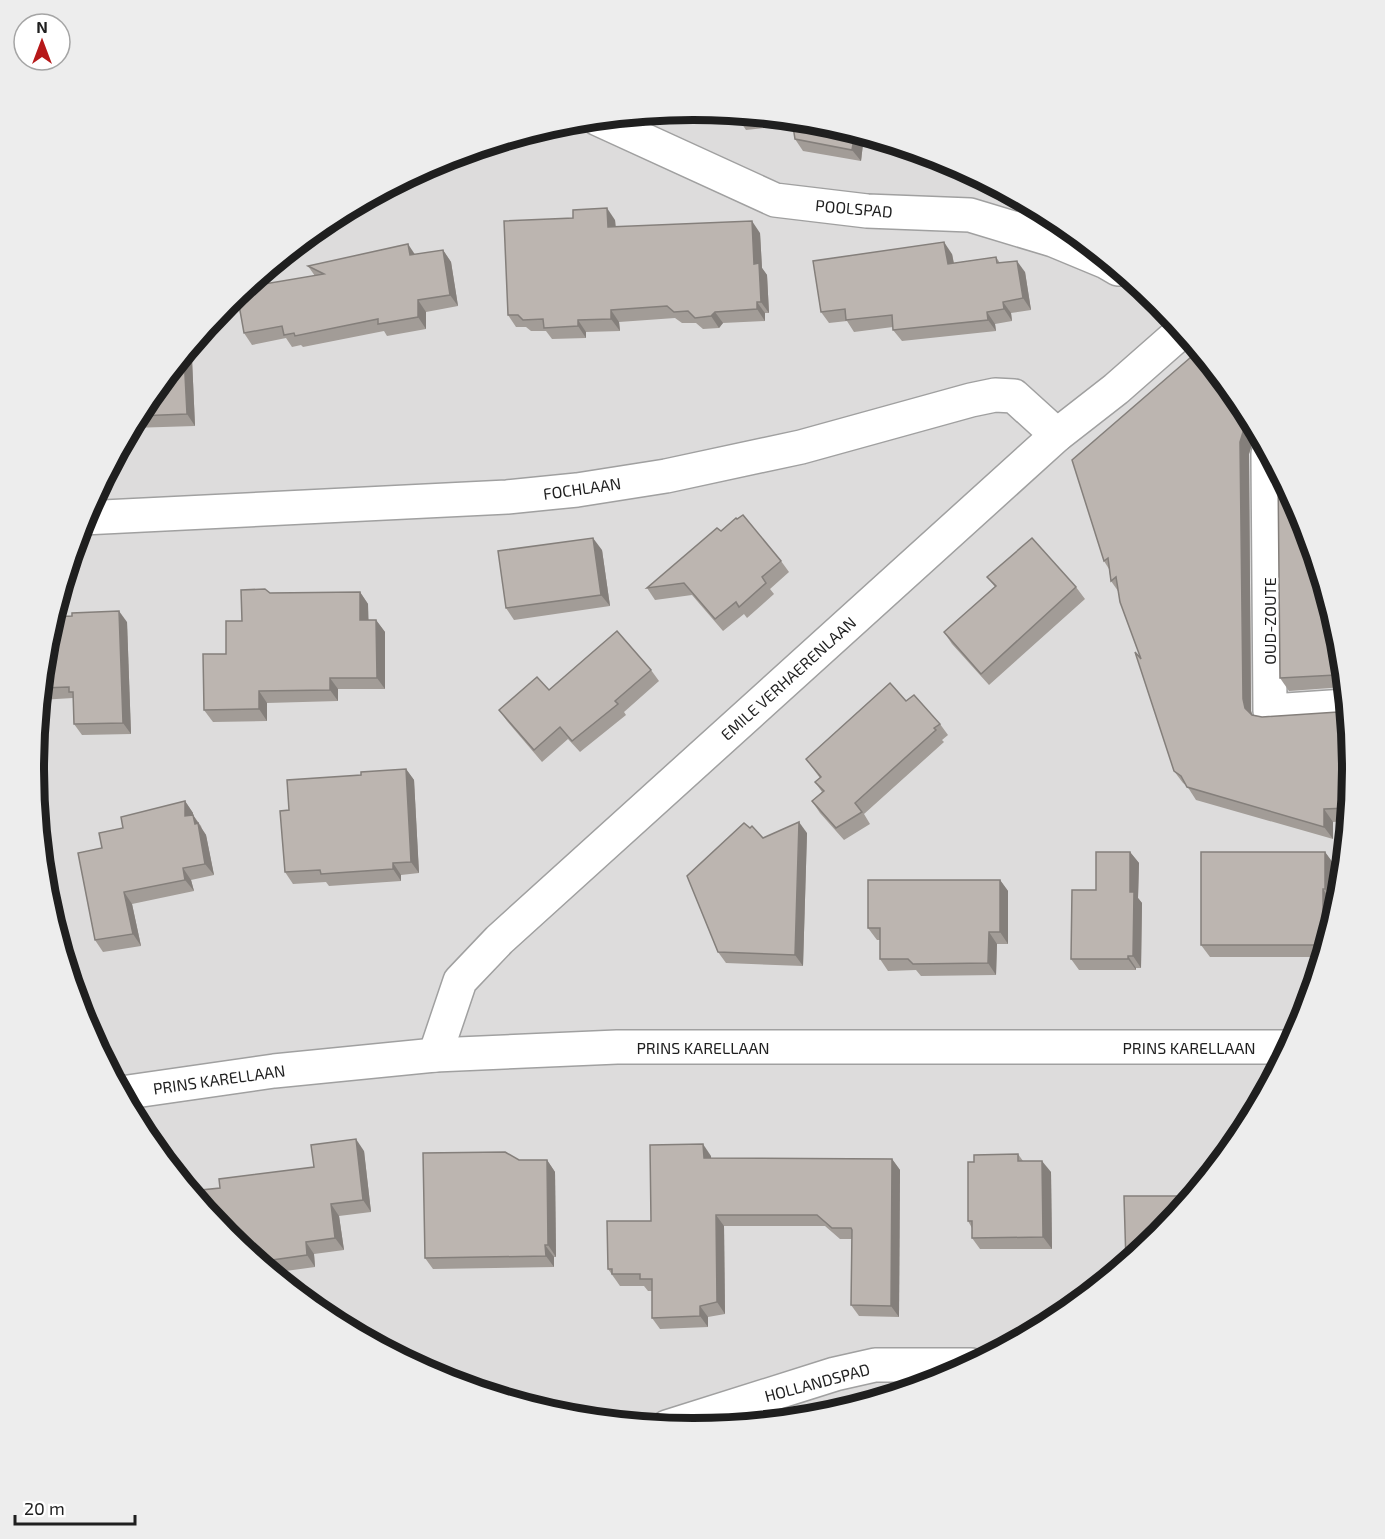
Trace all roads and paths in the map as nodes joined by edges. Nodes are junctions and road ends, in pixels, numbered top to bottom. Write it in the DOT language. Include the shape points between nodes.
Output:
graph roads {
  1 [pos="612,126"];
  2 [pos="1086,254"];
  3 [pos="1176,337"];
  4 [pos="1057,435"];
  5 [pos="1268,469"];
  6 [pos="95,517"];
  7 [pos="1338,707"];
  8 [pos="1279,1047"];
  9 [pos="435,1055"];
  10 [pos="129,1092"];
  11 [pos="950,1365"];
  12 [pos="693,1418"];
  1 -- 2 [label="street, POOLSPAD" via="775,200 867,212 970,216"];
  3 -- 4 [label="street, EMILE VERHAERENLAAN"];
  4 -- 6 [label="street, FOCHLAAN" via="1014,396 995,396 971,399 801,447 666,476 577,490 507,497"];
  4 -- 9 [label="street, EMILE VERHAERENLAAN" via="499,940 460,981"];
  5 -- 7 [label="street, OUD-ZOUTE" via="1270,711"];
  8 -- 9 [label="street, PRINS KARELLAAN" via="617,1047"];
  9 -- 10 [label="street, PRINS KARELLAAN" via="274,1071"];
  11 -- 12 [label="street, HOLLANDSPAD" via="875,1365"];
}
